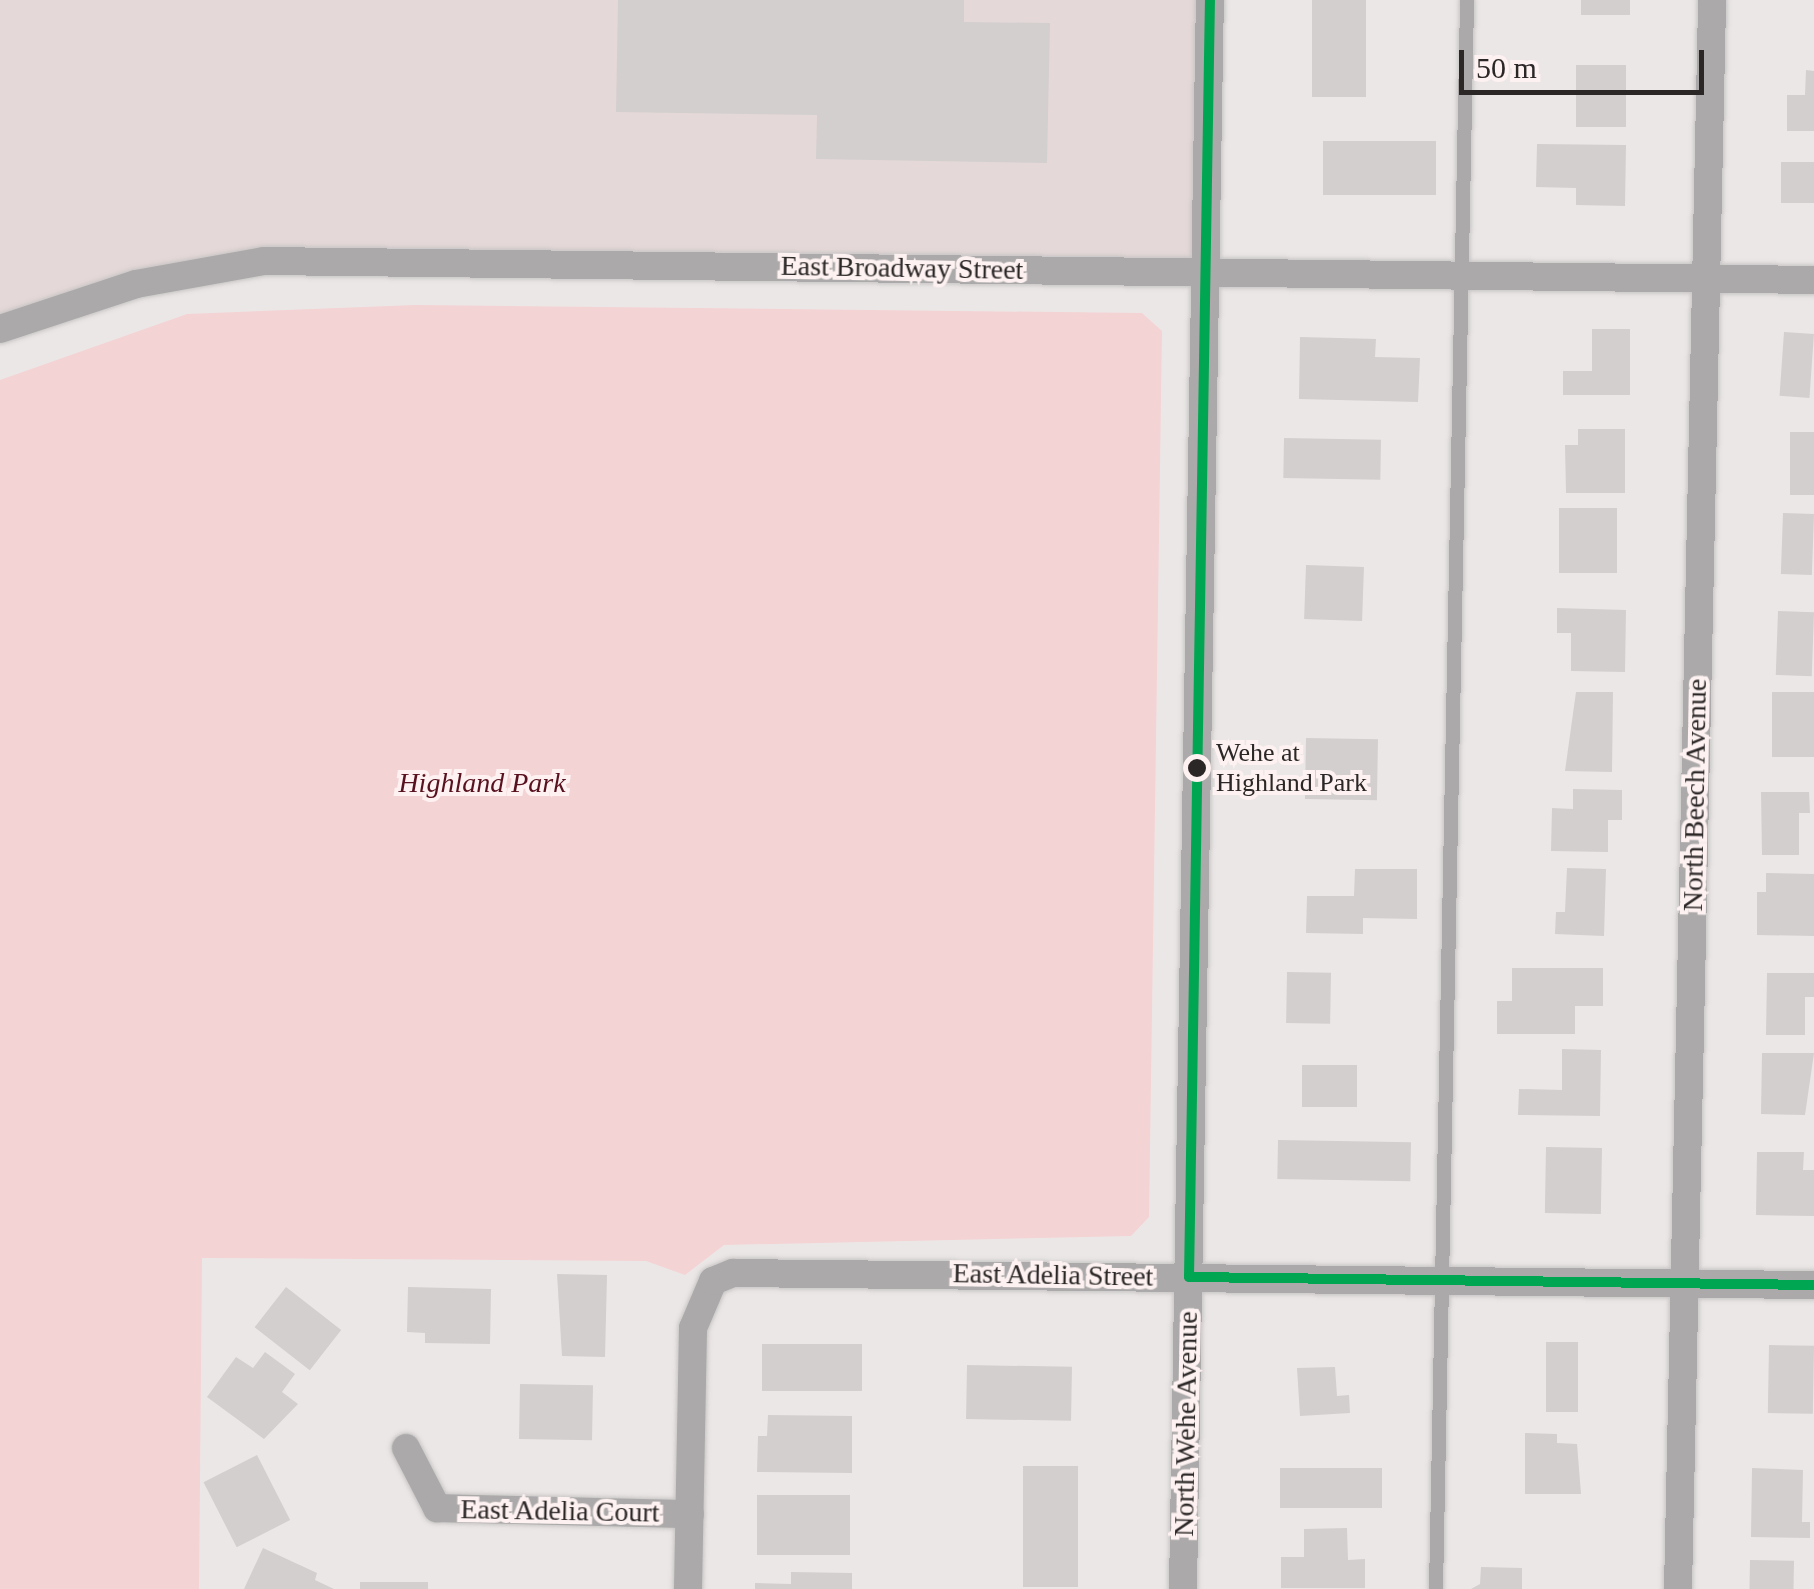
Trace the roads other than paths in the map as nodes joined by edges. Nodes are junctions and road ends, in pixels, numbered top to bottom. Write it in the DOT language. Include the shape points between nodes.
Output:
graph roads {
  1 [pos="1210,0"];
  2 [pos="1467,0"];
  3 [pos="1712,0"];
  4 [pos="1205,272"];
  5 [pos="1461,276"];
  6 [pos="1707,279"];
  7 [pos="1814,280"];
  8 [pos="0,329"];
  9 [pos="1189,1277"];
  10 [pos="1442,1280"];
  11 [pos="1684,1284"];
  12 [pos="1814,1285"];
  13 [pos="406,1448"];
  14 [pos="690,1514"];
  15 [pos="688,1589"];
  16 [pos="1184,1589"];
  17 [pos="1436,1589"];
  18 [pos="1678,1589"];
  1 -- 4 [label="street, North Wehe Avenue"];
  2 -- 5 [label="lane"];
  3 -- 6 [label="street, North Beech Avenue"];
  4 -- 5 [label="street, East Broadway Street"];
  4 -- 8 [label="street, East Broadway Street" via="264,261 136,284"];
  4 -- 9 [label="street, North Wehe Avenue"];
  5 -- 6 [label="street, East Broadway Street"];
  5 -- 10 [label="lane"];
  6 -- 7 [label="street, East Broadway Street"];
  6 -- 11 [label="street, North Beech Avenue"];
  9 -- 10 [label="street, East Adelia Street"];
  9 -- 14 [label="street, East Adelia Street" via="757,1269 713,1281 694,1328"];
  9 -- 16 [label="street, North Wehe Avenue"];
  10 -- 11 [label="street, East Adelia Street"];
  10 -- 17 [label="lane"];
  11 -- 12 [label="street, East Adelia Street"];
  11 -- 18 [label="street, North Beech Avenue"];
  13 -- 14 [label="street, East Adelia Court" via="437,1508"];
  14 -- 15 [label="street"];
}
